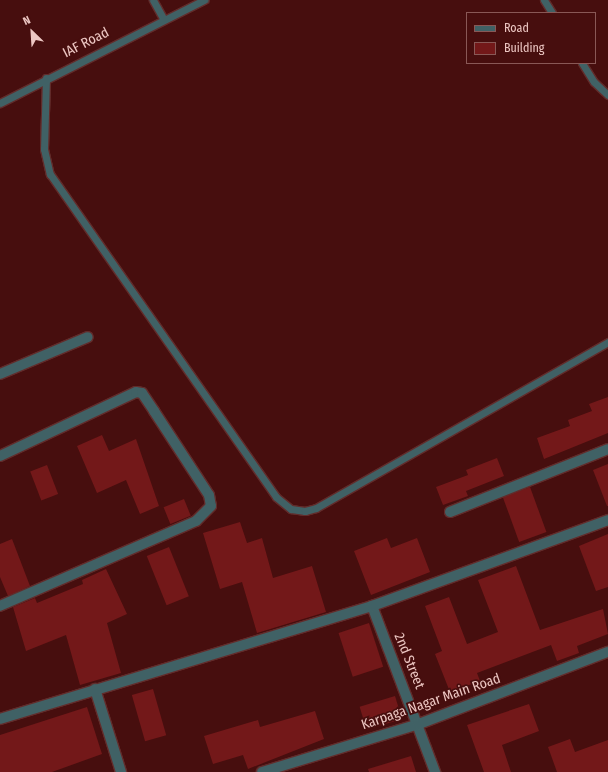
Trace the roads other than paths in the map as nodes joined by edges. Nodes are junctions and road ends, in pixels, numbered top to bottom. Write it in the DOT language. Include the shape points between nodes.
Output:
graph roads {
  1 [pos="153,0"];
  2 [pos="204,0"];
  3 [pos="544,0"];
  4 [pos="551,12"];
  5 [pos="163,18"];
  6 [pos="583,64"];
  7 [pos="46,78"];
  8 [pos="608,95"];
  9 [pos="0,103"];
  10 [pos="88,337"];
  11 [pos="608,342"];
  12 [pos="0,374"];
  13 [pos="608,449"];
  14 [pos="0,456"];
  15 [pos="450,512"];
  16 [pos="608,520"];
  17 [pos="0,606"];
  18 [pos="372,606"];
  19 [pos="608,652"];
  20 [pos="95,689"];
  21 [pos="0,719"];
  22 [pos="419,724"];
  23 [pos="121,772"];
  24 [pos="262,772"];
  25 [pos="435,772"];
  1 -- 5 [label="lane"];
  2 -- 5 [label="lane, IAF Road"];
  3 -- 4 [label="lane"];
  5 -- 7 [label="lane, IAF Road"];
  6 -- 8 [label="lane" via="594,82"];
  7 -- 9 [label="lane, IAF Road"];
  7 -- 11 [label="lane" via="44,149 50,174 276,497 291,509 305,511 316,508"];
  10 -- 12 [label="street"];
  13 -- 15 [label="street"];
  14 -- 17 [label="street" via="136,392 142,393 208,495 211,506 196,521"];
  16 -- 18 [label="street"];
  18 -- 20 [label="street"];
  18 -- 22 [label="street, 2nd Street"];
  19 -- 22 [label="street, Karpaga Nagar Main Road"];
  20 -- 21 [label="street"];
  20 -- 23 [label="street"];
  22 -- 24 [label="street, Karpaga Nagar Main Road"];
  22 -- 25 [label="street, 2nd Street"];
}
